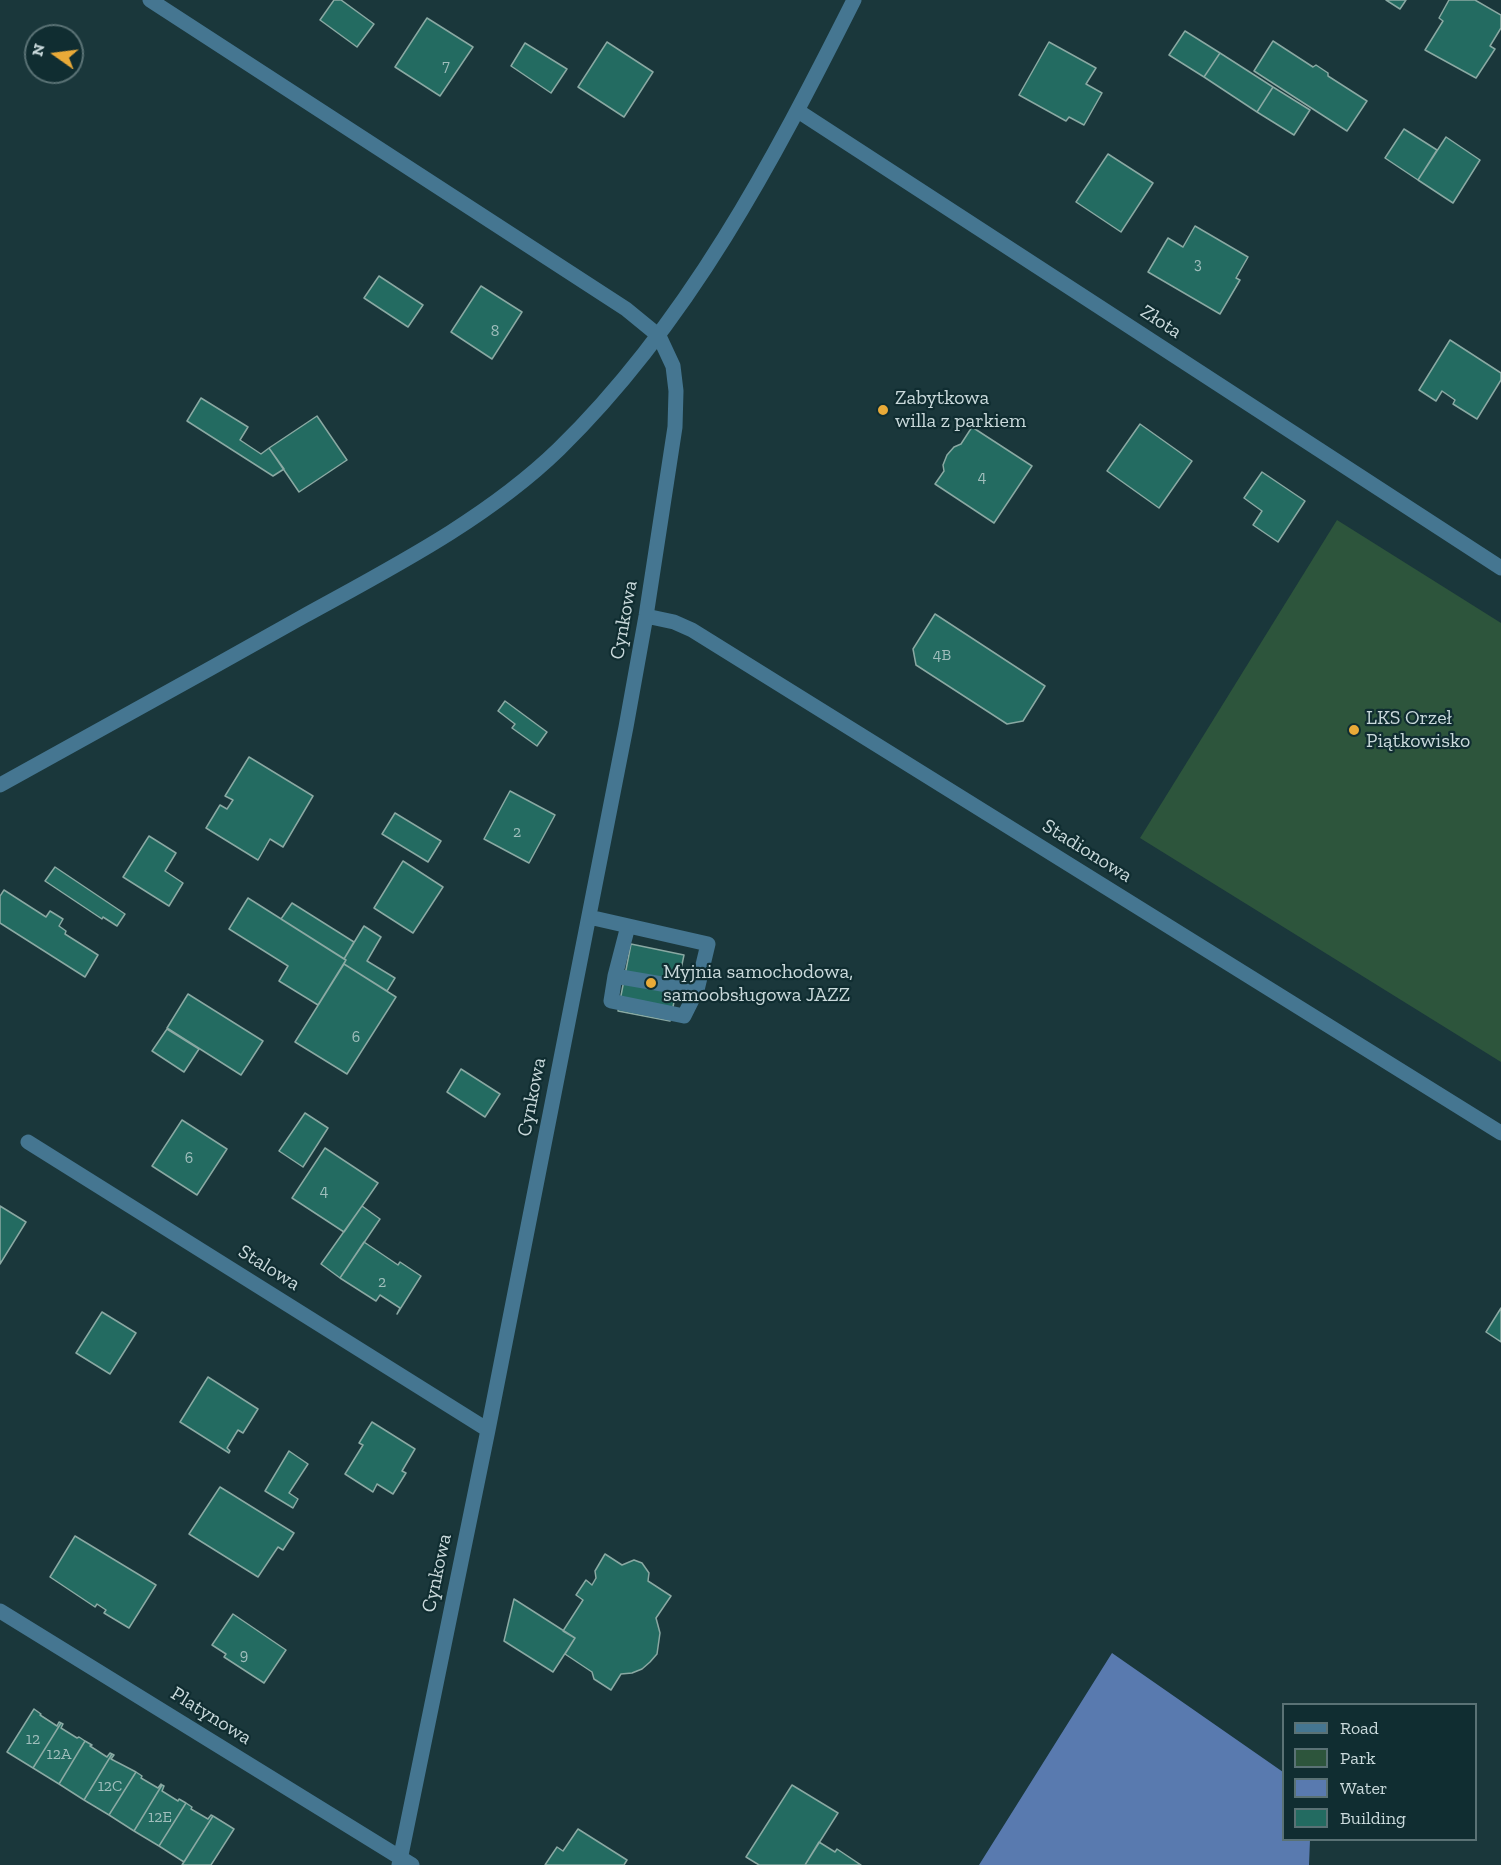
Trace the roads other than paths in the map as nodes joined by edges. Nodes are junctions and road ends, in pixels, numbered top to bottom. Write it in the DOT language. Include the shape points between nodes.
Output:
graph roads {
  1 [pos="150,0"];
  2 [pos="854,0"];
  3 [pos="798,111"];
  4 [pos="659,336"];
  5 [pos="1501,568"];
  6 [pos="646,616"];
  7 [pos="0,785"];
  8 [pos="589,917"];
  9 [pos="628,926"];
  10 [pos="615,976"];
  11 [pos="697,990"];
  12 [pos="1501,1133"];
  13 [pos="28,1142"];
  14 [pos="488,1430"];
  15 [pos="0,1611"];
  16 [pos="404,1863"];
  1 -- 4 [label="street" via="618,303"];
  2 -- 3 [label="street"];
  3 -- 4 [label="street" via="727,234"];
  3 -- 5 [label="street, Złota"];
  4 -- 6 [label="street, Cynkowa" via="673,366 675,427"];
  4 -- 7 [label="street" via="557,450 470,519 382,573"];
  6 -- 8 [label="street, Cynkowa"];
  6 -- 12 [label="street, Stadionowa" via="692,630"];
  8 -- 9 [label="street"];
  8 -- 14 [label="street, Cynkowa"];
  9 -- 10 [label="street"];
  9 -- 11 [label="street" via="708,944"];
  10 -- 11 [label="street"];
  10 -- 11 [label="street" via="611,1001 684,1016"];
  13 -- 14 [label="street, Stalowa"];
  14 -- 16 [label="street, Cynkowa"];
  15 -- 16 [label="street, Platynowa"];
}
